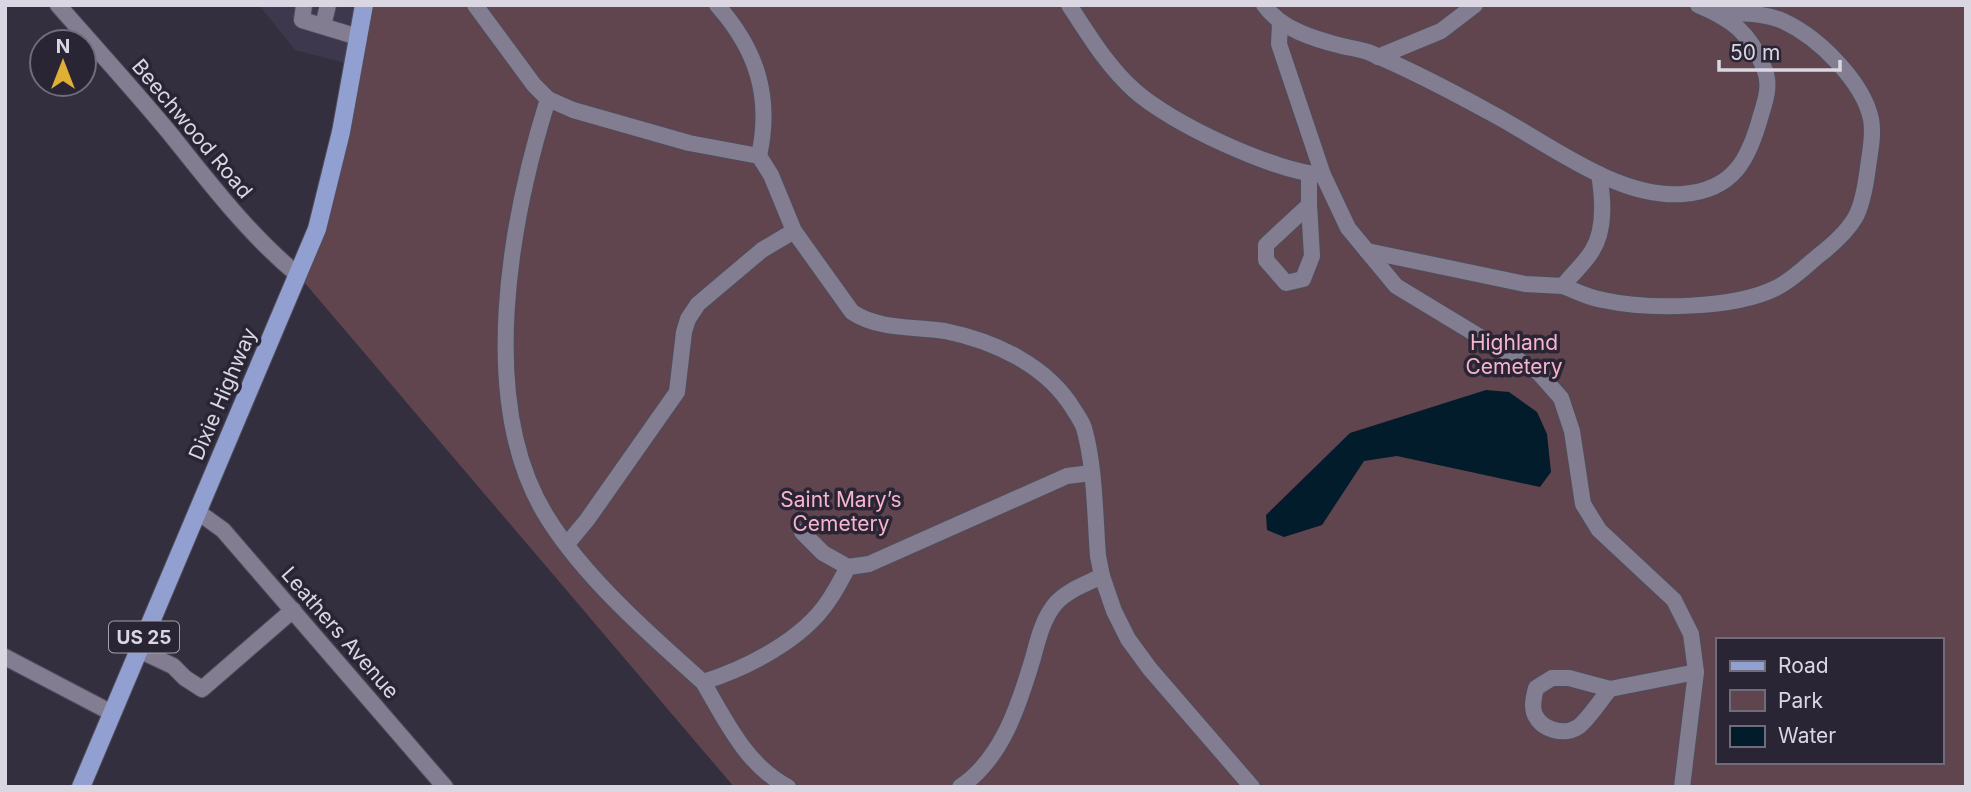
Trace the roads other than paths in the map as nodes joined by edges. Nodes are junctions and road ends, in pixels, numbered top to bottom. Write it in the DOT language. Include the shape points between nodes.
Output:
graph roads {
  1 [pos="58,5"];
  2 [pos="304,5"];
  3 [pos="328,5"];
  4 [pos="364,5"];
  5 [pos="475,5"];
  6 [pos="717,5"];
  7 [pos="1069,5"];
  8 [pos="1264,5"];
  9 [pos="1475,5"];
  10 [pos="1698,5"];
  11 [pos="1716,12"];
  12 [pos="1280,23"];
  13 [pos="323,26"];
  14 [pos="358,37"];
  15 [pos="1378,57"];
  16 [pos="548,99"];
  17 [pos="759,156"];
  18 [pos="1599,174"];
  19 [pos="1316,175"];
  20 [pos="1309,205"];
  21 [pos="794,231"];
  22 [pos="1367,251"];
  23 [pos="298,275"];
  24 [pos="1563,286"];
  25 [pos="1091,473"];
  26 [pos="198,512"];
  27 [pos="802,532"];
  28 [pos="566,544"];
  29 [pos="848,567"];
  30 [pos="1102,576"];
  31 [pos="293,610"];
  32 [pos="139,650"];
  33 [pos="5,657"];
  34 [pos="1696,672"];
  35 [pos="703,682"];
  36 [pos="1610,689"];
  37 [pos="112,712"];
  38 [pos="81,787"];
  39 [pos="445,787"];
  40 [pos="788,787"];
  41 [pos="960,787"];
  42 [pos="1252,787"];
  43 [pos="1682,787"];
  1 -- 23 [label="street, Beechwood Road" via="249,229"];
  2 -- 13 [label="street" via="302,20"];
  3 -- 13 [label="street"];
  4 -- 14 [label="main road, Dixie Highway / US 25"];
  5 -- 16 [label="street"];
  6 -- 17 [label="street" via="742,35 756,69 765,117"];
  7 -- 19 [label="street" via="1116,72 1150,103 1248,153 1291,171"];
  8 -- 12 [label="street"];
  9 -- 15 [label="street" via="1441,31"];
  10 -- 11 [label="street"];
  11 -- 18 [label="street" via="1740,28 1768,82 1756,136 1744,163 1707,191 1684,194 1635,190"];
  11 -- 24 [label="street" via="1784,22 1820,44 1849,77 1871,121 1867,179 1856,216 1792,278 1753,297 1705,304 1631,305 1599,300"];
  12 -- 15 [label="street"];
  12 -- 19 [label="street" via="1279,44"];
  13 -- 14 [label="street"];
  14 -- 23 [label="main road, Dixie Highway / US 25" via="328,188"];
  15 -- 18 [label="street" via="1490,112"];
  16 -- 17 [label="street" via="688,143"];
  16 -- 28 [label="street" via="518,213 506,350 514,436 546,516"];
  17 -- 21 [label="street"];
  18 -- 24 [label="street" via="1603,205 1597,242"];
  19 -- 20 [label="street"];
  19 -- 22 [label="street"];
  21 -- 25 [label="street" via="852,312 863,319 971,337 1026,362 1068,400 1084,426"];
  21 -- 28 [label="street" via="762,250 698,303 684,332 677,393"];
  22 -- 24 [label="street" via="1525,284"];
  22 -- 34 [label="street" via="1396,286 1538,372 1561,398 1572,431 1583,504 1599,530 1674,600 1691,634"];
  23 -- 26 [label="main road, Dixie Highway / US 25"];
  25 -- 29 [label="street" via="1067,476 869,564"];
  25 -- 30 [label="street"];
  26 -- 31 [label="street, Leathers Avenue" via="223,530"];
  26 -- 32 [label="main road, Dixie Highway / US 25"];
  27 -- 29 [label="street" via="823,553"];
  28 -- 35 [label="street" via="654,639"];
  29 -- 35 [label="street" via="829,602 808,624 740,669"];
  30 -- 41 [label="street" via="1067,593 1047,613 1004,735 976,776"];
  30 -- 42 [label="street" via="1128,639"];
  31 -- 32 [label="street" via="202,690 173,666"];
  31 -- 39 [label="street, Leathers Avenue"];
  32 -- 37 [label="main road, Dixie Highway / US 25"];
  33 -- 37 [label="street"];
  34 -- 36 [label="street"];
  34 -- 43 [label="street"];
  35 -- 40 [label="street" via="743,748 759,767"];
  36 -- 36 [label="street" via="1578,727 1560,731 1546,727 1535,715 1536,688 1552,678"];
  37 -- 38 [label="main road, Dixie Highway / US 25"];
}
